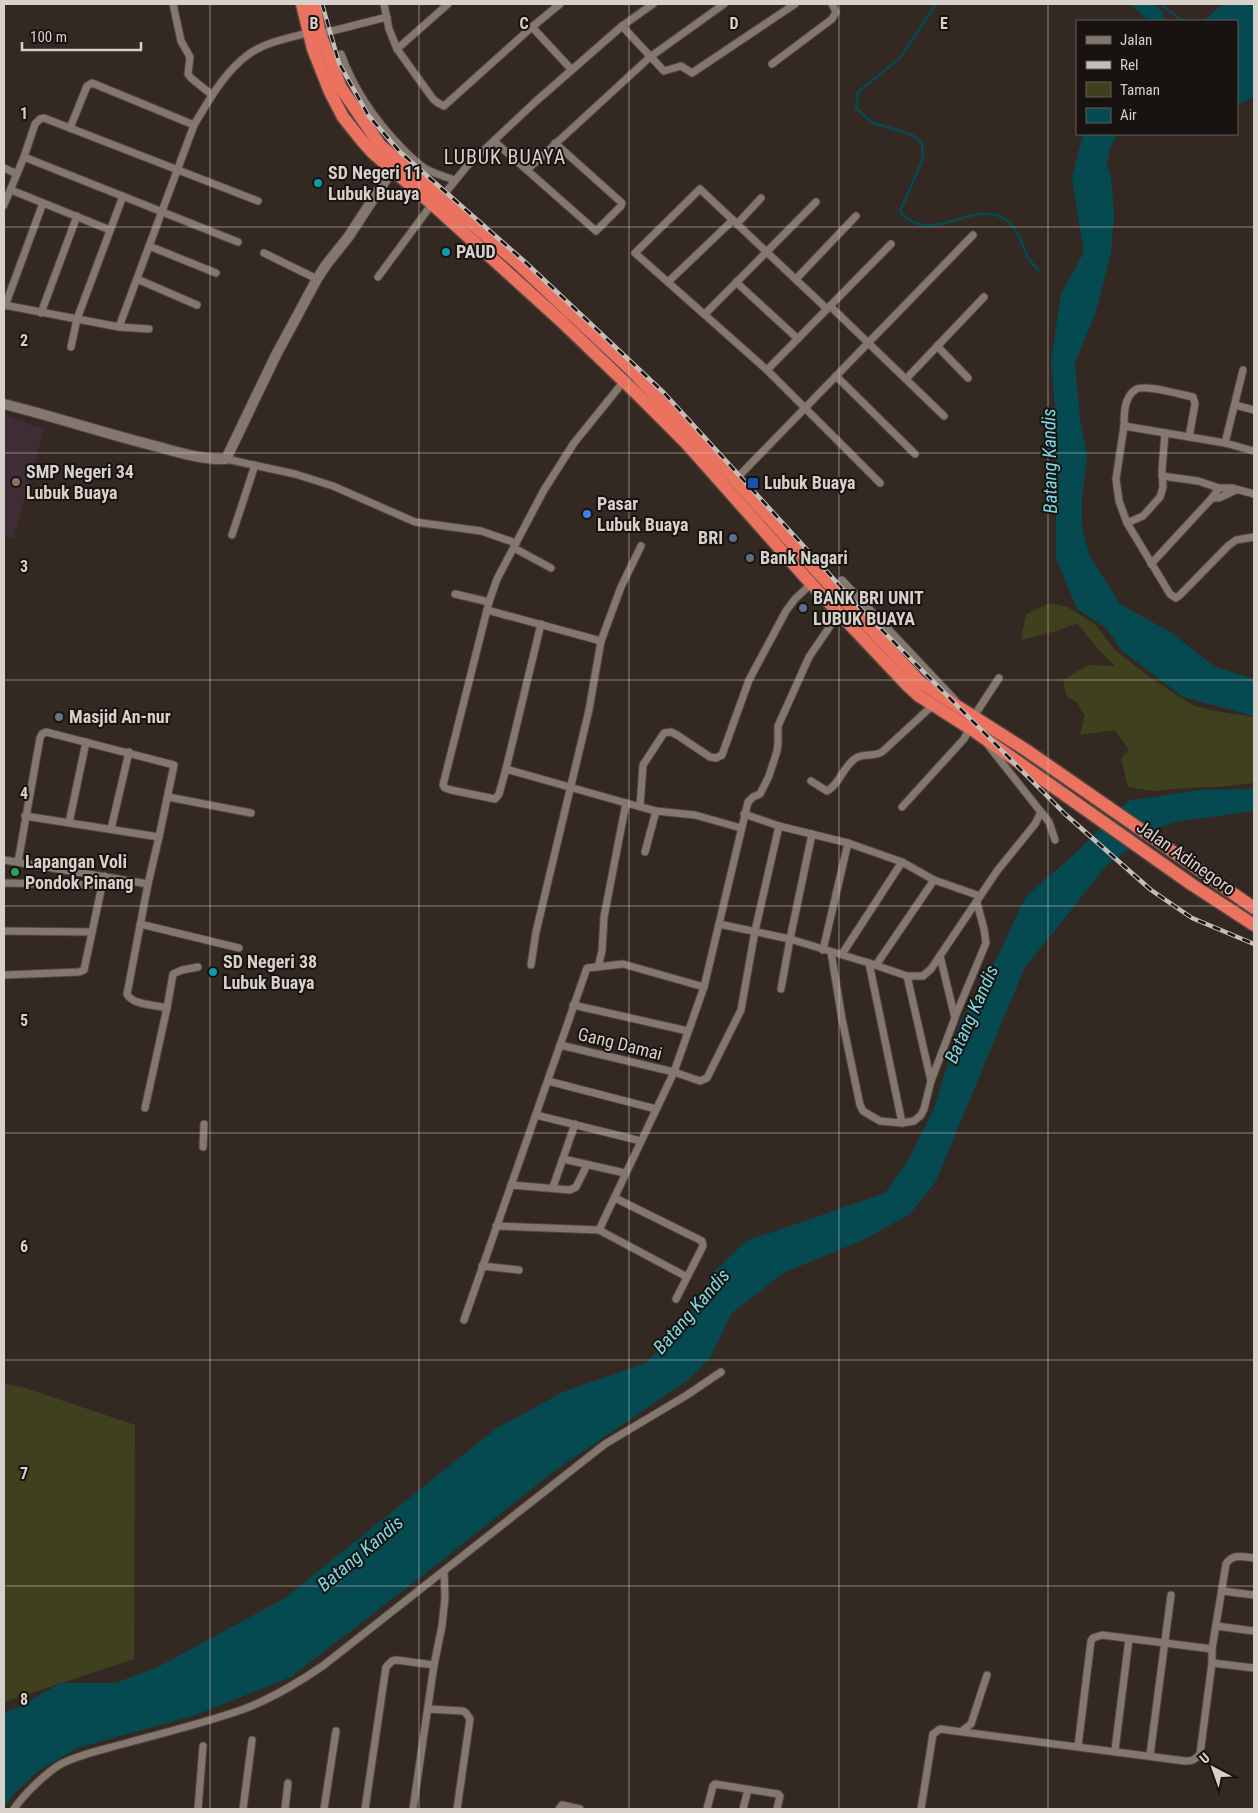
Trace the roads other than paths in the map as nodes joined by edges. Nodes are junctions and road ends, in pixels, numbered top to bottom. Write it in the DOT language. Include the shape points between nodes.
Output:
graph roads {
  1 [pos="173,4"];
  2 [pos="302,4"];
  3 [pos="314,4"];
  4 [pos="448,4"];
  5 [pos="560,4"];
  6 [pos="653,4"];
  7 [pos="724,4"];
  8 [pos="795,4"];
  9 [pos="832,4"];
  10 [pos="387,8"];
  11 [pos="622,26"];
  12 [pos="532,27"];
  13 [pos="314,33"];
  14 [pos="397,49"];
  15 [pos="341,54"];
  16 [pos="650,57"];
  17 [pos="772,64"];
  18 [pos="571,69"];
  19 [pos="336,90"];
  20 [pos="212,95"];
  21 [pos="355,110"];
  22 [pos="344,117"];
  23 [pos="194,125"];
  24 [pos="70,128"];
  25 [pos="494,141"];
  26 [pos="556,143"];
  27 [pos="24,157"];
  28 [pos="4,168"];
  29 [pos="178,169"];
  30 [pos="392,170"];
  31 [pos="527,170"];
  32 [pos="17,174"];
  33 [pos="455,180"];
  34 [pos="10,190"];
  35 [pos="123,196"];
  36 [pos="762,198"];
  37 [pos="258,201"];
  38 [pos="436,201"];
  39 [pos="816,202"];
  40 [pos="43,203"];
  41 [pos="4,205"];
  42 [pos="162,212"];
  43 [pos="77,216"];
  44 [pos="856,216"];
  45 [pos="735,222"];
  46 [pos="110,230"];
  47 [pos="973,235"];
  48 [pos="238,242"];
  49 [pos="891,244"];
  50 [pos="149,246"];
  51 [pos="766,251"];
  52 [pos="264,253"];
  53 [pos="216,273"];
  54 [pos="378,278"];
  55 [pos="137,279"];
  56 [pos="317,279"];
  57 [pos="796,279"];
  58 [pos="668,282"];
  59 [pos="736,282"];
  60 [pos="984,297"];
  61 [pos="4,305"];
  62 [pos="197,305"];
  63 [pos="829,307"];
  64 [pos="41,312"];
  65 [pos="705,314"];
  66 [pos="77,319"];
  67 [pos="119,327"];
  68 [pos="150,329"];
  69 [pos="798,339"];
  70 [pos="868,342"];
  71 [pos="937,346"];
  72 [pos="70,347"];
  73 [pos="767,370"];
  74 [pos="1243,370"];
  75 [pos="836,376"];
  76 [pos="968,378"];
  77 [pos="906,379"];
  78 [pos="624,381"];
  79 [pos="4,404"];
  80 [pos="1235,405"];
  81 [pos="806,408"];
  82 [pos="1254,410"];
  83 [pos="944,416"];
  84 [pos="1124,426"];
  85 [pos="1165,433"];
  86 [pos="1189,437"];
  87 [pos="1225,442"];
  88 [pos="1254,451"];
  89 [pos="915,454"];
  90 [pos="226,459"];
  91 [pos="254,465"];
  92 [pos="1162,476"];
  93 [pos="735,480"];
  94 [pos="880,483"];
  95 [pos="1219,488"];
  96 [pos="1236,490"];
  97 [pos="1254,494"];
  98 [pos="1212,498"];
  99 [pos="1127,523"];
  100 [pos="232,534"];
  101 [pos="1254,538"];
  102 [pos="515,546"];
  103 [pos="641,546"];
  104 [pos="799,550"];
  105 [pos="789,559"];
  106 [pos="1151,564"];
  107 [pos="551,568"];
  108 [pos="810,576"];
  109 [pos="842,580"];
  110 [pos="455,594"];
  111 [pos="489,602"];
  112 [pos="487,610"];
  113 [pos="839,613"];
  114 [pos="542,624"];
  115 [pos="601,641"];
  116 [pos="999,678"];
  117 [pos="933,705"];
  118 [pos="972,722"];
  119 [pos="86,742"];
  120 [pos="128,752"];
  121 [pos="506,769"];
  122 [pos="810,781"];
  123 [pos="570,787"];
  124 [pos="168,797"];
  125 [pos="626,804"];
  126 [pos="640,806"];
  127 [pos="902,807"];
  128 [pos="656,811"];
  129 [pos="1041,812"];
  130 [pos="251,813"];
  131 [pos="744,814"];
  132 [pos="25,816"];
  133 [pos="69,823"];
  134 [pos="779,826"];
  135 [pos="741,828"];
  136 [pos="111,829"];
  137 [pos="812,834"];
  138 [pos="160,837"];
  139 [pos="1055,840"];
  140 [pos="848,843"];
  141 [pos="645,852"];
  142 [pos="4,860"];
  143 [pos="18,862"];
  144 [pos="902,862"];
  145 [pos="104,876"];
  146 [pos="934,880"];
  147 [pos="4,883"];
  148 [pos="148,884"];
  149 [pos="102,885"];
  150 [pos="978,900"];
  151 [pos="1254,908"];
  152 [pos="140,924"];
  153 [pos="719,924"];
  154 [pos="1254,925"];
  155 [pos="4,931"];
  156 [pos="755,931"];
  157 [pos="92,932"];
  158 [pos="790,939"];
  159 [pos="239,948"];
  160 [pos="823,950"];
  161 [pos="831,952"];
  162 [pos="842,954"];
  163 [pos="940,956"];
  164 [pos="531,964"];
  165 [pos="872,964"];
  166 [pos="198,967"];
  167 [pos="598,967"];
  168 [pos="4,975"];
  169 [pos="907,976"];
  170 [pos="704,987"];
  171 [pos="781,989"];
  172 [pos="573,1005"];
  173 [pos="167,1008"];
  174 [pos="955,1018"];
  175 [pos="688,1031"];
  176 [pos="560,1045"];
  177 [pos="674,1072"];
  178 [pos="931,1081"];
  179 [pos="548,1082"];
  180 [pos="145,1108"];
  181 [pos="656,1109"];
  182 [pos="536,1115"];
  183 [pos="902,1123"];
  184 [pos="204,1124"];
  185 [pos="575,1124"];
  186 [pos="641,1141"];
  187 [pos="203,1147"];
  188 [pos="562,1159"];
  189 [pos="587,1165"];
  190 [pos="625,1173"];
  191 [pos="511,1185"];
  192 [pos="552,1187"];
  193 [pos="615,1198"];
  194 [pos="496,1226"];
  195 [pos="599,1230"];
  196 [pos="482,1266"];
  197 [pos="519,1270"];
  198 [pos="687,1276"];
  199 [pos="676,1299"];
  200 [pos="464,1320"];
  201 [pos="721,1372"];
  202 [pos="1254,1558"];
  203 [pos="444,1570"];
  204 [pos="1222,1591"];
  205 [pos="1171,1595"];
  206 [pos="1254,1595"];
  207 [pos="1216,1626"];
  208 [pos="1254,1631"];
  209 [pos="1129,1639"];
  210 [pos="1164,1643"];
  211 [pos="1212,1649"];
  212 [pos="1212,1663"];
  213 [pos="434,1665"];
  214 [pos="1254,1668"];
  215 [pos="987,1675"];
  216 [pos="428,1708"];
  217 [pos="336,1731"];
  218 [pos="962,1731"];
  219 [pos="252,1740"];
  220 [pos="203,1746"];
  221 [pos="1078,1746"];
  222 [pos="1115,1750"];
  223 [pos="1150,1755"];
  224 [pos="288,1783"];
  225 [pos="748,1790"];
  226 [pos="14,1809"];
  227 [pos="198,1809"];
  228 [pos="243,1809"];
  229 [pos="285,1809"];
  230 [pos="324,1809"];
  231 [pos="365,1809"];
  232 [pos="413,1809"];
  233 [pos="457,1809"];
  234 [pos="559,1809"];
  235 [pos="580,1809"];
  236 [pos="707,1809"];
  237 [pos="743,1809"];
  238 [pos="777,1809"];
  239 [pos="921,1809"];
  1 -- 20 [label="street" via="181,41 190,57 188,74"];
  2 -- 13 [label="highway"];
  3 -- 13 [label="highway"];
  4 -- 14 [label="street"];
  5 -- 12 [label="street"];
  6 -- 11 [label="street"];
  7 -- 16 [label="street"];
  8 -- 16 [label="street" via="692,73 681,66 664,71"];
  9 -- 17 [label="street" via="836,12 832,19"];
  10 -- 13 [label="street"];
  10 -- 14 [label="street"];
  11 -- 16 [label="street"];
  11 -- 18 [label="street"];
  12 -- 14 [label="street" via="444,106 433,99"];
  12 -- 18 [label="street"];
  13 -- 19 [label="highway"];
  13 -- 20 [label="street" via="268,44 249,54"];
  15 -- 33 [label="street" via="371,113 388,133 425,168"];
  16 -- 26 [label="street"];
  18 -- 25 [label="street"];
  19 -- 21 [label="highway"];
  19 -- 22 [label="highway"];
  20 -- 23 [label="street"];
  21 -- 22 [label="highway"];
  21 -- 38 [label="highway" via="380,145"];
  22 -- 30 [label="highway" via="362,142"];
  23 -- 24 [label="street" via="92,83 87,86"];
  23 -- 29 [label="street"];
  24 -- 27 [label="street" via="40,119 35,124"];
  24 -- 29 [label="street"];
  25 -- 31 [label="street"];
  25 -- 33 [label="street"];
  26 -- 31 [label="street"];
  26 -- 31 [label="street" via="622,203 596,231"];
  27 -- 32 [label="street"];
  27 -- 35 [label="street"];
  28 -- 32 [label="street"];
  29 -- 37 [label="street"];
  29 -- 42 [label="street"];
  30 -- 38 [label="highway"];
  30 -- 56 [label="street"];
  32 -- 34 [label="street"];
  33 -- 38 [label="street"];
  34 -- 40 [label="street"];
  34 -- 41 [label="street"];
  35 -- 42 [label="street"];
  35 -- 46 [label="street"];
  36 -- 45 [label="street"];
  38 -- 54 [label="street"];
  38 -- 78 [label="highway"];
  38 -- 93 [label="highway" via="515,262 631,370"];
  39 -- 51 [label="street"];
  40 -- 43 [label="street"];
  40 -- 61 [label="street"];
  42 -- 48 [label="street"];
  42 -- 50 [label="street"];
  43 -- 46 [label="street"];
  43 -- 64 [label="street"];
  44 -- 57 [label="street"];
  45 -- 51 [label="street"];
  45 -- 58 [label="street"];
  45 -- 58 [label="street" via="700,189 635,253"];
  46 -- 66 [label="street"];
  47 -- 70 [label="street"];
  49 -- 63 [label="street"];
  50 -- 53 [label="street"];
  50 -- 55 [label="street"];
  51 -- 57 [label="street"];
  51 -- 59 [label="street"];
  52 -- 56 [label="street"];
  55 -- 62 [label="street"];
  55 -- 67 [label="street"];
  56 -- 90 [label="street"];
  57 -- 63 [label="street"];
  58 -- 65 [label="street"];
  59 -- 65 [label="street"];
  59 -- 69 [label="street"];
  60 -- 71 [label="street"];
  61 -- 64 [label="street"];
  63 -- 69 [label="street"];
  63 -- 70 [label="street"];
  64 -- 66 [label="street"];
  65 -- 73 [label="street"];
  66 -- 67 [label="street"];
  66 -- 72 [label="street"];
  67 -- 68 [label="street"];
  69 -- 73 [label="street"];
  70 -- 75 [label="street"];
  70 -- 77 [label="street"];
  71 -- 76 [label="street"];
  71 -- 77 [label="street"];
  73 -- 81 [label="street"];
  74 -- 80 [label="street"];
  75 -- 81 [label="street"];
  75 -- 89 [label="street"];
  77 -- 83 [label="street"];
  78 -- 102 [label="street" via="574,443 544,490"];
  78 -- 105 [label="highway" via="687,444"];
  79 -- 90 [label="street" via="128,440 199,457"];
  80 -- 82 [label="street"];
  80 -- 87 [label="street"];
  81 -- 93 [label="street"];
  81 -- 94 [label="street"];
  84 -- 85 [label="street"];
  84 -- 86 [label="street" via="1127,401 1133,391 1144,387 1193,397 1195,404"];
  84 -- 99 [label="street" via="1116,479"];
  85 -- 86 [label="street"];
  85 -- 92 [label="street"];
  86 -- 87 [label="street"];
  87 -- 88 [label="street"];
  90 -- 91 [label="street"];
  91 -- 100 [label="street"];
  91 -- 102 [label="street" via="333,486 415,522 481,531"];
  92 -- 95 [label="street" via="1198,481"];
  92 -- 99 [label="street" via="1160,497 1142,516"];
  93 -- 104 [label="highway"];
  95 -- 96 [label="street"];
  95 -- 98 [label="street"];
  96 -- 97 [label="street"];
  96 -- 98 [label="street"];
  98 -- 106 [label="street"];
  99 -- 106 [label="street"];
  101 -- 106 [label="street" via="1236,540 1228,546 1176,598"];
  102 -- 107 [label="street"];
  102 -- 111 [label="street"];
  103 -- 115 [label="street" via="621,587"];
  104 -- 105 [label="highway" via="798,556"];
  104 -- 108 [label="highway"];
  105 -- 108 [label="highway"];
  108 -- 113 [label="highway"];
  108 -- 118 [label="highway" via="921,683"];
  108 -- 126 [label="street" via="786,611 749,680 722,755 710,757 677,735 664,733 643,765"];
  109 -- 118 [label="street"];
  110 -- 111 [label="street"];
  111 -- 112 [label="street"];
  112 -- 114 [label="street"];
  112 -- 121 [label="street" via="443,785 451,790 495,799"];
  113 -- 117 [label="highway" via="906,684"];
  113 -- 131 [label="street" via="813,651 798,681 778,726 778,744 769,776 760,794 748,802"];
  114 -- 115 [label="street"];
  114 -- 121 [label="street"];
  115 -- 123 [label="street" via="589,710"];
  116 -- 118 [label="street"];
  117 -- 118 [label="highway"];
  117 -- 122 [label="street" via="882,752 855,758 831,788 827,790"];
  118 -- 127 [label="street" via="964,739"];
  118 -- 129 [label="street"];
  118 -- 151 [label="highway, Jalan Adinegoro" via="1106,805"];
  118 -- 154 [label="highway, Jalan Adinegoro" via="1098,818"];
  119 -- 120 [label="street"];
  119 -- 132 [label="street" via="46,732 42,734"];
  119 -- 133 [label="street"];
  120 -- 124 [label="street" via="174,765"];
  120 -- 136 [label="street"];
  121 -- 123 [label="street"];
  123 -- 125 [label="street"];
  123 -- 164 [label="street" via="549,869"];
  124 -- 130 [label="street"];
  124 -- 138 [label="street"];
  125 -- 126 [label="street"];
  125 -- 167 [label="street"];
  126 -- 128 [label="street"];
  128 -- 135 [label="street" via="695,815"];
  128 -- 141 [label="street"];
  129 -- 139 [label="street" via="1049,822"];
  129 -- 150 [label="street"];
  131 -- 134 [label="street"];
  131 -- 135 [label="street"];
  132 -- 133 [label="street"];
  132 -- 143 [label="street"];
  133 -- 136 [label="street"];
  134 -- 137 [label="street"];
  134 -- 156 [label="street"];
  135 -- 153 [label="street"];
  136 -- 138 [label="street"];
  137 -- 140 [label="street"];
  137 -- 158 [label="street"];
  138 -- 148 [label="street"];
  140 -- 144 [label="street"];
  140 -- 160 [label="street"];
  142 -- 143 [label="street"];
  143 -- 145 [label="street"];
  144 -- 146 [label="street"];
  144 -- 162 [label="street"];
  145 -- 148 [label="street"];
  145 -- 149 [label="street"];
  146 -- 150 [label="street"];
  146 -- 165 [label="street"];
  147 -- 149 [label="street"];
  148 -- 152 [label="street"];
  149 -- 157 [label="street"];
  150 -- 163 [label="street"];
  150 -- 174 [label="street" via="986,943"];
  152 -- 159 [label="street"];
  152 -- 173 [label="street" via="127,994 135,1001"];
  153 -- 156 [label="street"];
  153 -- 170 [label="street"];
  155 -- 157 [label="street"];
  156 -- 158 [label="street"];
  156 -- 177 [label="street, Gang Damai" via="740,1010 707,1078 700,1080"];
  157 -- 168 [label="street" via="84,970"];
  158 -- 160 [label="street"];
  158 -- 171 [label="street"];
  160 -- 161 [label="street"];
  161 -- 162 [label="street"];
  161 -- 183 [label="street" via="860,1105 863,1111 880,1121"];
  162 -- 165 [label="street"];
  163 -- 169 [label="street" via="926,974"];
  163 -- 174 [label="street"];
  165 -- 169 [label="street"];
  165 -- 183 [label="street"];
  166 -- 173 [label="street" via="173,974"];
  167 -- 170 [label="street" via="623,964"];
  167 -- 172 [label="street" via="587,968"];
  169 -- 178 [label="street"];
  170 -- 175 [label="street"];
  172 -- 175 [label="street"];
  172 -- 176 [label="street"];
  173 -- 180 [label="street"];
  174 -- 178 [label="street"];
  175 -- 177 [label="street"];
  176 -- 177 [label="street, Gang Damai"];
  176 -- 179 [label="street"];
  177 -- 181 [label="street"];
  178 -- 183 [label="street" via="921,1115"];
  179 -- 181 [label="street"];
  179 -- 182 [label="street"];
  181 -- 186 [label="street"];
  182 -- 185 [label="street"];
  182 -- 191 [label="street"];
  184 -- 187 [label="street"];
  185 -- 186 [label="street"];
  185 -- 188 [label="street"];
  186 -- 190 [label="street"];
  188 -- 189 [label="street"];
  188 -- 192 [label="street"];
  189 -- 190 [label="street"];
  189 -- 192 [label="street" via="575,1188"];
  190 -- 193 [label="street"];
  191 -- 192 [label="street"];
  191 -- 194 [label="street"];
  193 -- 195 [label="street"];
  193 -- 198 [label="street" via="702,1241 703,1246"];
  194 -- 195 [label="street"];
  194 -- 196 [label="street"];
  195 -- 198 [label="street"];
  196 -- 197 [label="street"];
  196 -- 200 [label="street"];
  198 -- 199 [label="street"];
  201 -- 203 [label="street" via="605,1444"];
  202 -- 204 [label="street" via="1235,1556 1229,1559"];
  203 -- 213 [label="street" via="444,1610"];
  203 -- 226 [label="street" via="298,1684 243,1709 75,1758 48,1774"];
  204 -- 206 [label="street"];
  204 -- 207 [label="street"];
  205 -- 210 [label="street"];
  207 -- 208 [label="street"];
  207 -- 211 [label="street"];
  209 -- 210 [label="street"];
  209 -- 221 [label="street" via="1102,1635 1091,1641"];
  209 -- 222 [label="street"];
  210 -- 211 [label="street"];
  210 -- 223 [label="street"];
  211 -- 212 [label="street"];
  212 -- 214 [label="street"];
  212 -- 223 [label="street" via="1200,1754 1192,1761"];
  213 -- 216 [label="street"];
  213 -- 231 [label="street" via="396,1660 386,1667"];
  215 -- 218 [label="street" via="971,1724"];
  216 -- 232 [label="street"];
  216 -- 233 [label="street" via="462,1711 470,1719"];
  217 -- 230 [label="street"];
  218 -- 221 [label="street"];
  218 -- 239 [label="street" via="940,1729 933,1734"];
  219 -- 228 [label="street"];
  220 -- 227 [label="street"];
  221 -- 222 [label="street"];
  222 -- 223 [label="street"];
  224 -- 229 [label="street"];
  225 -- 236 [label="street" via="715,1784"];
  225 -- 237 [label="street"];
  225 -- 238 [label="street" via="778,1794"];
  234 -- 235 [label="street" via="562,1805"];
}
